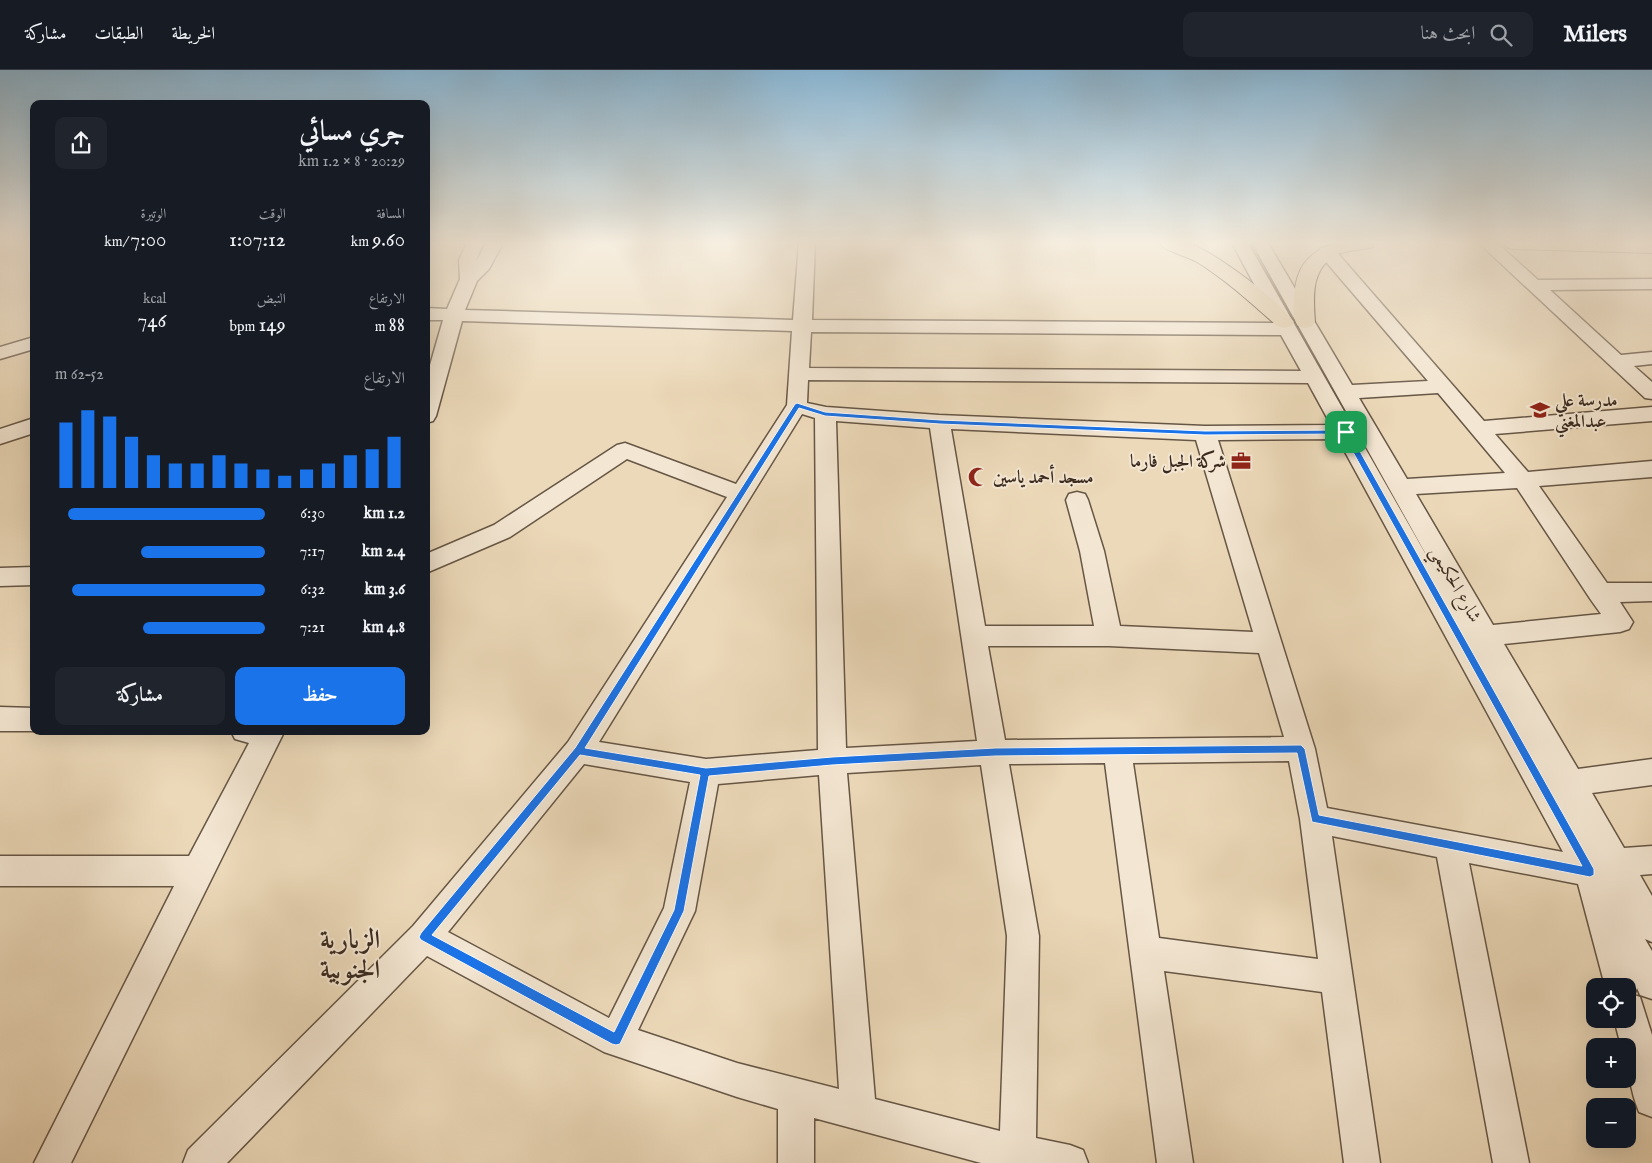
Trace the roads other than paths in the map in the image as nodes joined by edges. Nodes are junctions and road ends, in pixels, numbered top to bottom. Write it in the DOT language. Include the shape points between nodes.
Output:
graph roads {
  1 [pos="463,294"];
  2 [pos="805,294"];
  3 [pos="1253,294"];
  4 [pos="1273,294"];
  5 [pos="1280,294"];
  6 [pos="1303,294"];
  7 [pos="1364,294"];
  8 [pos="1543,294"];
  9 [pos="430,314"];
  10 [pos="454,315"];
  11 [pos="1292,324"];
  12 [pos="803,326"];
  13 [pos="30,344"];
  14 [pos="0,353"];
  15 [pos="1652,358"];
  16 [pos="1616,361"];
  17 [pos="799,374"];
  18 [pos="1315,378"];
  19 [pos="1444,386"];
  20 [pos="1346,392"];
  21 [pos="1652,393"];
  22 [pos="430,402"];
  23 [pos="797,405"];
  24 [pos="825,414"];
  25 [pos="1652,414"];
  26 [pos="940,422"];
  27 [pos="30,427"];
  28 [pos="1479,428"];
  29 [pos="1346,432"];
  30 [pos="1205,433"];
  31 [pos="0,437"];
  32 [pos="1652,469"];
  33 [pos="1523,480"];
  34 [pos="1400,487"];
  35 [pos="741,494"];
  36 [pos="1077,500"];
  37 [pos="430,562"];
  38 [pos="30,576"];
  39 [pos="0,577"];
  40 [pos="1652,592"];
  41 [pos="1600,593"];
  42 [pos="976,636"];
  43 [pos="1109,636"];
  44 [pos="1486,636"];
  45 [pos="1268,643"];
  46 [pos="0,719"];
  47 [pos="30,720"];
  48 [pos="261,735"];
  49 [pos="1301,749"];
  50 [pos="578,751"];
  51 [pos="1117,751"];
  52 [pos="995,752"];
  53 [pos="832,761"];
  54 [pos="706,772"];
  55 [pos="1652,772"];
  56 [pos="1570,783"];
  57 [pos="1315,819"];
  58 [pos="1450,844"];
  59 [pos="1652,860"];
  60 [pos="1603,867"];
  61 [pos="198,870"];
  62 [pos="0,871"];
  63 [pos="1652,926"];
  64 [pos="424,937"];
  65 [pos="1145,952"];
  66 [pos="1337,978"];
  67 [pos="1620,978"];
  68 [pos="1652,983"];
  69 [pos="1633,1028"];
  70 [pos="616,1040"];
  71 [pos="796,1096"];
  72 [pos="1652,1099"];
  73 [pos="858,1112"];
  74 [pos="1000,1155"];
  75 [pos="52,1163"];
  76 [pos="201,1163"];
  77 [pos="796,1163"];
  78 [pos="1070,1163"];
  79 [pos="1175,1163"];
  80 [pos="1362,1163"];
  81 [pos="1511,1163"];
  1 -- 10 [label="street"];
  2 -- 12 [label="street"];
  3 -- 11 [label="main road"];
  4 -- 11 [label="street, شارع الحكيمي"];
  5 -- 11 [label="street, شارع الحكيمي"];
  6 -- 11 [label="main road"];
  7 -- 19 [label="street"];
  8 -- 16 [label="street"];
  9 -- 10 [label="street"];
  10 -- 12 [label="street"];
  10 -- 22 [label="street"];
  11 -- 12 [label="street"];
  11 -- 18 [label="street, شارع الحكيمي"];
  11 -- 20 [label="street, شارع الحكيمي"];
  12 -- 17 [label="street"];
  13 -- 14 [label="street"];
  15 -- 16 [label="street"];
  16 -- 21 [label="street"];
  17 -- 18 [label="street"];
  17 -- 23 [label="street"];
  18 -- 29 [label="street, شارع الحكيمي"];
  19 -- 20 [label="street"];
  19 -- 28 [label="street"];
  20 -- 34 [label="street, شارع الحكيمي"];
  23 -- 24 [label="street"];
  23 -- 35 [label="street"];
  24 -- 26 [label="street"];
  24 -- 53 [label="street"];
  25 -- 28 [label="street"];
  26 -- 30 [label="street"];
  26 -- 42 [label="street"];
  27 -- 31 [label="street"];
  28 -- 33 [label="street"];
  29 -- 30 [label="street"];
  29 -- 60 [label="street, شارع الحكيمي"];
  30 -- 45 [label="street"];
  32 -- 33 [label="street"];
  33 -- 34 [label="street"];
  33 -- 41 [label="street"];
  34 -- 44 [label="street, شارع الحكيمي"];
  35 -- 37 [label="street" via="625,450 502,530"];
  35 -- 50 [label="street"];
  36 -- 43 [label="street" via="1092,551"];
  38 -- 39 [label="street"];
  40 -- 41 [label="street"];
  41 -- 44 [label="street" via="1620,622"];
  42 -- 43 [label="street"];
  42 -- 52 [label="street"];
  43 -- 45 [label="street"];
  44 -- 56 [label="street, شارع الحكيمي"];
  45 -- 49 [label="street"];
  46 -- 47 [label="street"];
  48 -- 61 [label="street"];
  49 -- 51 [label="street"];
  49 -- 57 [label="street"];
  50 -- 54 [label="street"];
  50 -- 64 [label="street"];
  51 -- 52 [label="street"];
  51 -- 65 [label="street"];
  52 -- 53 [label="street"];
  52 -- 74 [label="street" via="1024,936"];
  53 -- 54 [label="street"];
  53 -- 73 [label="street"];
  54 -- 70 [label="street" via="679,911"];
  55 -- 56 [label="street"];
  56 -- 60 [label="street, شارع الحكيمي"];
  57 -- 58 [label="street"];
  57 -- 66 [label="street"];
  58 -- 60 [label="street"];
  58 -- 81 [label="street"];
  59 -- 60 [label="street"];
  60 -- 63 [label="street, شارع الحكيمي"];
  60 -- 67 [label="street"];
  60 -- 68 [label="street, شارع الحكيمي"];
  61 -- 62 [label="street"];
  61 -- 75 [label="street"];
  64 -- 70 [label="street"];
  64 -- 76 [label="street"];
  65 -- 66 [label="street"];
  65 -- 79 [label="street"];
  66 -- 80 [label="street"];
  69 -- 72 [label="street"];
  70 -- 71 [label="street"];
  71 -- 73 [label="street"];
  71 -- 77 [label="street"];
  73 -- 74 [label="street"];
  74 -- 78 [label="street"];
}
